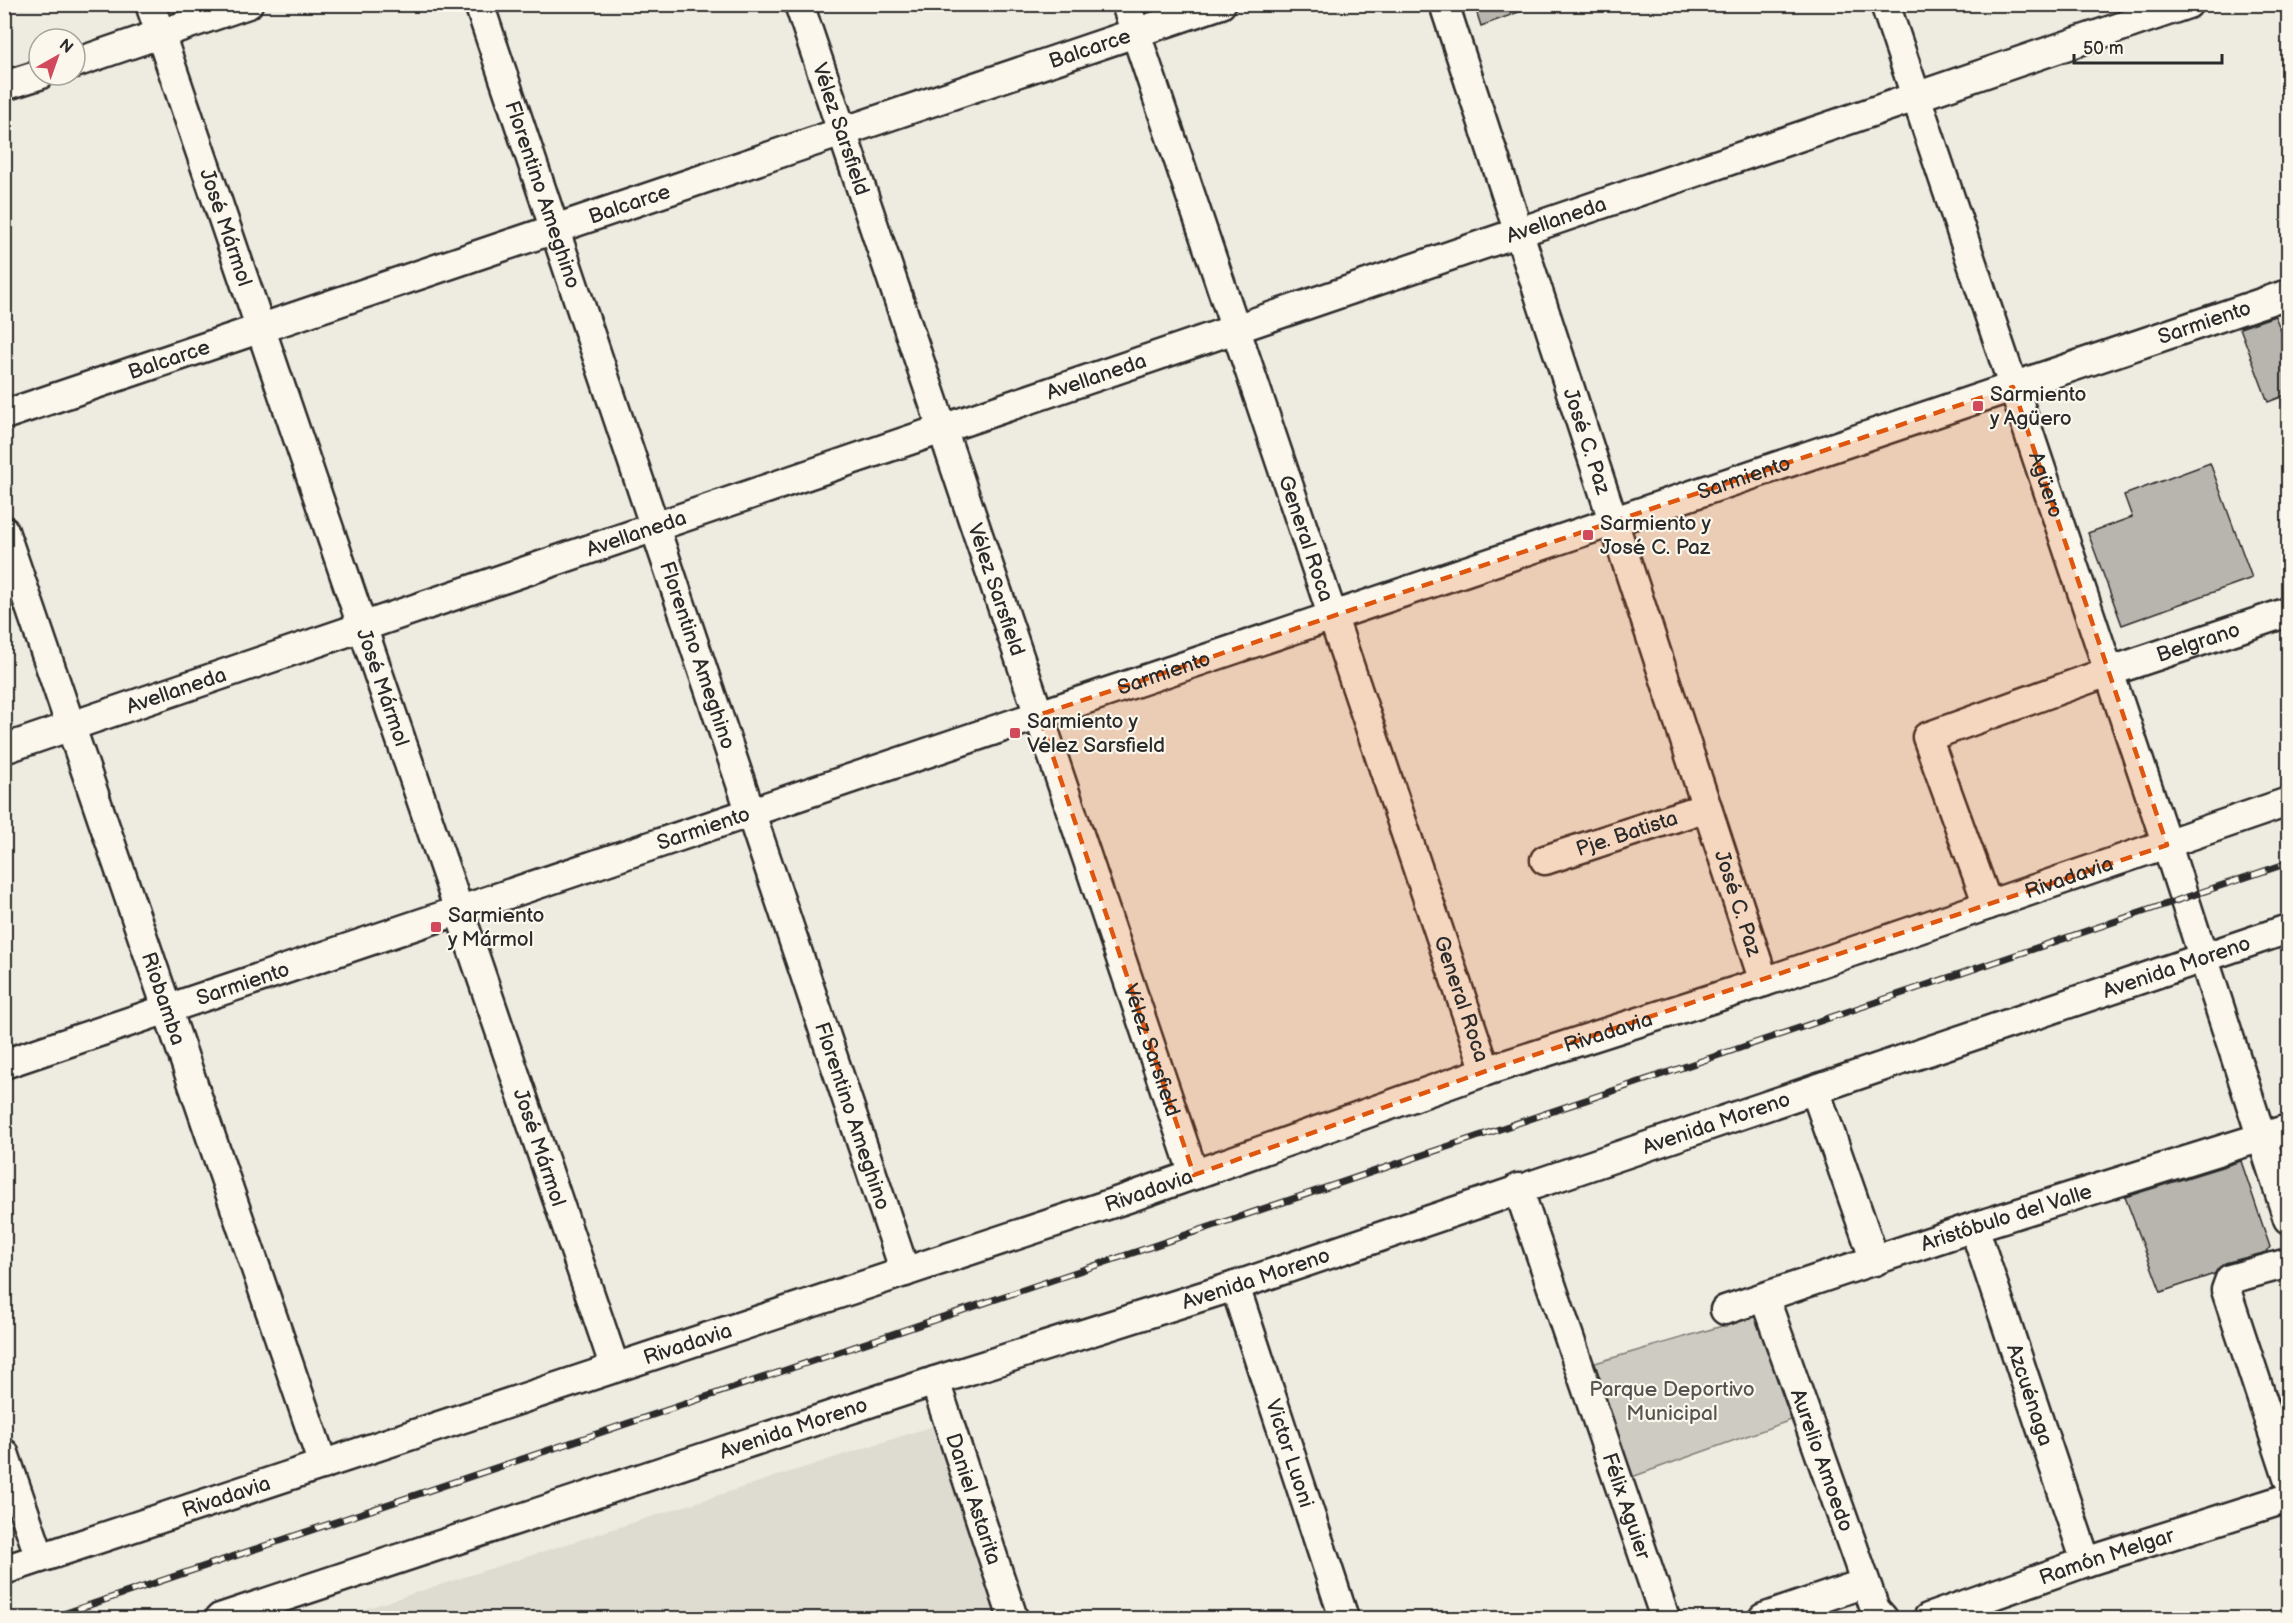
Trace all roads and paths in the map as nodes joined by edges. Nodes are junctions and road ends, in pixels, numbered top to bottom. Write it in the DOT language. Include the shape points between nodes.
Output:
graph roads {
  1 [pos="150,4"];
  2 [pos="248,4"];
  3 [pos="479,4"];
  4 [pos="799,4"];
  5 [pos="1126,4"];
  6 [pos="1221,4"];
  7 [pos="1444,4"];
  8 [pos="1885,4"];
  9 [pos="2188,4"];
  10 [pos="1136,33"];
  11 [pos="160,34"];
  12 [pos="87,59"];
  13 [pos="27,79"];
  14 [pos="4,86"];
  15 [pos="1916,97"];
  16 [pos="843,132"];
  17 [pos="555,230"];
  18 [pos="1518,233"];
  19 [pos="2289,294"];
  20 [pos="261,329"];
  21 [pos="1236,329"];
  22 [pos="2013,387"];
  23 [pos="4,416"];
  24 [pos="942,429"];
  25 [pos="1613,522"];
  26 [pos="655,527"];
  27 [pos="4,531"];
  28 [pos="2289,612"];
  29 [pos="1332,616"];
  30 [pos="363,627"];
  31 [pos="2109,672"];
  32 [pos="1039,715"];
  33 [pos="71,727"];
  34 [pos="4,749"];
  35 [pos="2289,802"];
  36 [pos="1707,807"];
  37 [pos="750,812"];
  38 [pos="2167,845"];
  39 [pos="1545,860"];
  40 [pos="1988,905"];
  41 [pos="459,910"];
  42 [pos="2289,929"];
  43 [pos="2202,958"];
  44 [pos="1764,982"];
  45 [pos="167,1009"];
  46 [pos="4,1064"];
  47 [pos="1486,1071"];
  48 [pos="1815,1090"];
  49 [pos="2276,1133"];
  50 [pos="1194,1175"];
  51 [pos="1518,1188"];
  52 [pos="2289,1219"];
  53 [pos="1974,1227"];
  54 [pos="1875,1261"];
  55 [pos="2289,1263"];
  56 [pos="905,1272"];
  57 [pos="1235,1286"];
  58 [pos="1765,1299"];
  59 [pos="1725,1310"];
  60 [pos="615,1368"];
  61 [pos="934,1381"];
  62 [pos="4,1453"];
  63 [pos="323,1465"];
  64 [pos="2289,1478"];
  65 [pos="2289,1498"];
  66 [pos="40,1558"];
  67 [pos="2086,1562"];
  68 [pos="4,1570"];
  69 [pos="1865,1583"];
  70 [pos="1985,1610"];
  71 [pos="220,1618"];
  72 [pos="1013,1618"];
  73 [pos="1344,1618"];
  74 [pos="1665,1618"];
  75 [pos="1763,1618"];
  76 [pos="1883,1618"];
  77 [pos="1928,1618"];
  1 -- 11 [label="street, José Mármol"];
  2 -- 11 [label="street"];
  3 -- 17 [label="street, Florentino Ameghino"];
  4 -- 16 [label="street, Vélez Sarsfield"];
  5 -- 10 [label="street, General Roca"];
  6 -- 10 [label="street, Balcarce"];
  7 -- 18 [label="street, José C. Paz"];
  8 -- 15 [label="street, Agüero"];
  9 -- 15 [label="street, Avellaneda"];
  10 -- 16 [label="street, Balcarce"];
  10 -- 21 [label="street, General Roca"];
  11 -- 12 [label="street"];
  11 -- 20 [label="street, José Mármol"];
  13 -- 14 [label="street"];
  15 -- 18 [label="street, Avellaneda"];
  15 -- 22 [label="street, Agüero"];
  16 -- 17 [label="street, Balcarce"];
  16 -- 24 [label="street, Vélez Sarsfield"];
  17 -- 20 [label="street, Balcarce"];
  17 -- 26 [label="street, Florentino Ameghino"];
  18 -- 21 [label="street, Avellaneda"];
  18 -- 25 [label="street, José C. Paz"];
  19 -- 22 [label="street, Sarmiento"];
  20 -- 23 [label="street, Balcarce"];
  20 -- 30 [label="street, José Mármol"];
  21 -- 24 [label="street, Avellaneda"];
  21 -- 29 [label="street, General Roca"];
  22 -- 25 [label="street, Sarmiento"];
  22 -- 31 [label="street, Agüero"];
  24 -- 26 [label="street, Avellaneda"];
  24 -- 32 [label="street, Vélez Sarsfield"];
  25 -- 29 [label="street, Sarmiento"];
  25 -- 36 [label="street, José C. Paz"];
  26 -- 30 [label="street, Avellaneda"];
  26 -- 37 [label="street, Florentino Ameghino"];
  27 -- 33 [label="street, Riobamba"];
  28 -- 31 [label="street, Belgrano"];
  29 -- 32 [label="street, Sarmiento"];
  29 -- 47 [label="street, General Roca"];
  30 -- 33 [label="street, Avellaneda"];
  30 -- 41 [label="street, José Mármol"];
  31 -- 38 [label="street, Agüero"];
  31 -- 40 [label="street, Belgrano" via="1927,736"];
  32 -- 37 [label="street, Sarmiento"];
  32 -- 50 [label="street, Vélez Sarsfield"];
  33 -- 34 [label="street, Avellaneda"];
  33 -- 45 [label="street, Riobamba"];
  35 -- 38 [label="street, Rivadavia"];
  36 -- 39 [label="street, Pje. Batista"];
  36 -- 44 [label="street, José C. Paz"];
  37 -- 41 [label="street, Sarmiento"];
  37 -- 56 [label="street, Florentino Ameghino"];
  38 -- 40 [label="street, Rivadavia"];
  38 -- 43 [label="street, Agüero"];
  40 -- 44 [label="street, Rivadavia"];
  41 -- 45 [label="street, Sarmiento"];
  41 -- 60 [label="street, José Mármol"];
  42 -- 43 [label="street, Avenida Moreno"];
  43 -- 48 [label="street, Avenida Moreno"];
  43 -- 49 [label="street, Agüero"];
  44 -- 47 [label="street, Rivadavia"];
  45 -- 46 [label="street, Sarmiento"];
  45 -- 63 [label="street, Riobamba"];
  47 -- 50 [label="street, Rivadavia"];
  48 -- 51 [label="street, Avenida Moreno"];
  48 -- 54 [label="street"];
  49 -- 52 [label="street, Agüero"];
  49 -- 53 [label="street, Aristóbulo del Valle"];
  50 -- 56 [label="street, Rivadavia"];
  51 -- 57 [label="street, Avenida Moreno"];
  51 -- 74 [label="street, Félix Aguier"];
  53 -- 54 [label="street, Aristóbulo del Valle"];
  53 -- 67 [label="street, Azcuénaga"];
  54 -- 58 [label="street, Aristóbulo del Valle"];
  55 -- 64 [label="street" via="2230,1279 2226,1290"];
  56 -- 60 [label="street, Rivadavia"];
  57 -- 61 [label="street, Avenida Moreno"];
  57 -- 73 [label="street, Victor Luoni"];
  58 -- 59 [label="street, Aristóbulo del Valle"];
  58 -- 69 [label="street, Aurelio Amoedo"];
  60 -- 63 [label="street, Rivadavia"];
  61 -- 71 [label="street, Avenida Moreno"];
  61 -- 72 [label="street, Daniel Astarita"];
  62 -- 66 [label="street"];
  63 -- 66 [label="street, Rivadavia"];
  65 -- 67 [label="street, Ramón Melgar"];
  66 -- 68 [label="street, Rivadavia"];
  67 -- 70 [label="street, Ramón Melgar"];
  69 -- 75 [label="street"];
  69 -- 76 [label="street, Aurelio Amoedo" via="1875,1610"];
  70 -- 77 [label="street, Ramón Melgar"];
}
